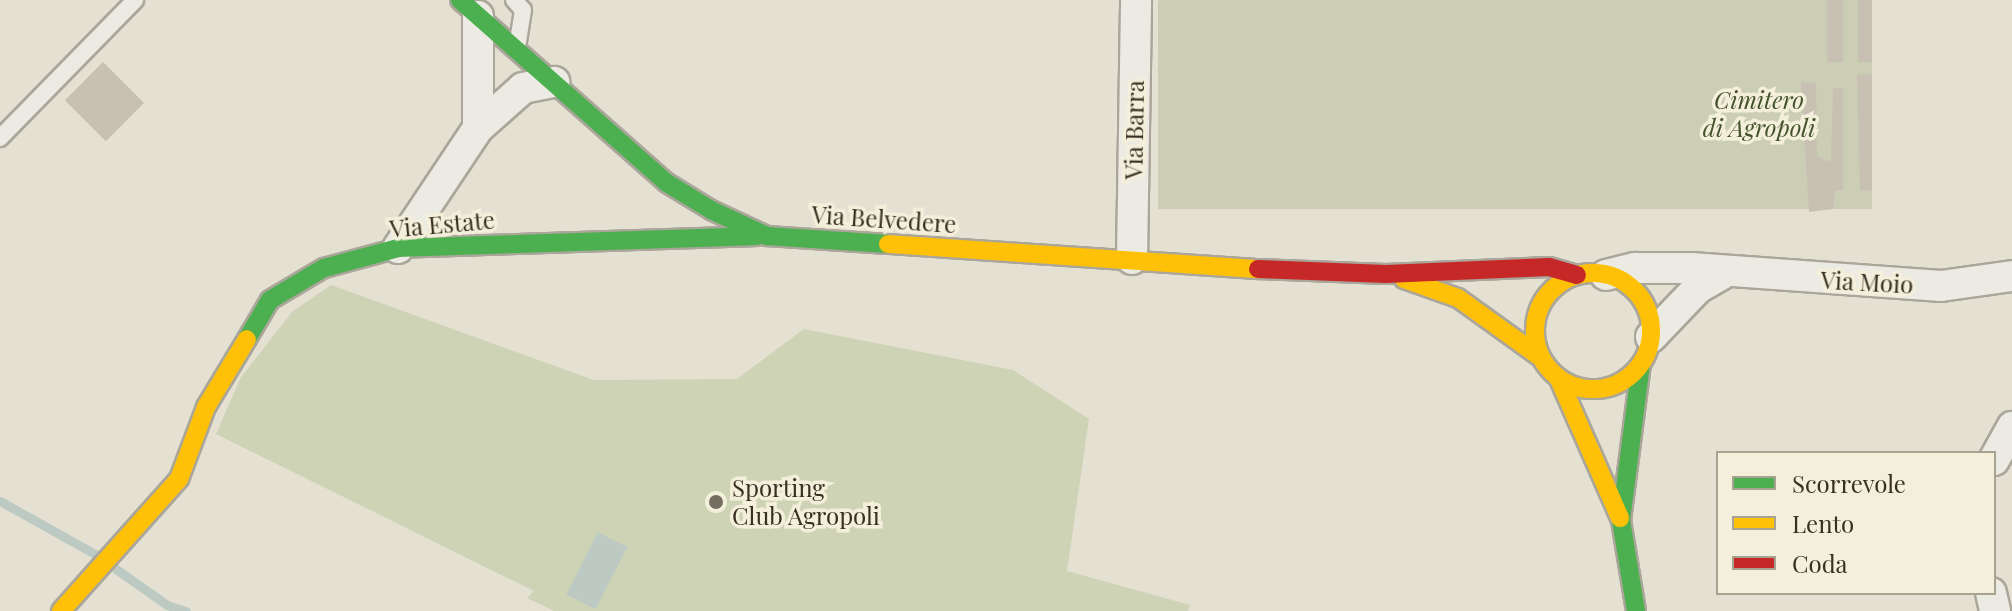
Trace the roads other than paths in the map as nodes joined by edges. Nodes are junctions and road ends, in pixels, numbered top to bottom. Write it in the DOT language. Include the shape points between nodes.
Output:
graph roads {
  1 [pos="135,0"];
  2 [pos="514,0"];
  3 [pos="1136,0"];
  4 [pos="469,8"];
  5 [pos="517,50"];
  6 [pos="554,82"];
  7 [pos="478,128"];
  8 [pos="0,138"];
  9 [pos="767,236"];
  10 [pos="398,248"];
  11 [pos="1132,259"];
  12 [pos="1386,274"];
  13 [pos="1722,274"];
  14 [pos="1592,275"];
  15 [pos="2012,276"];
  16 [pos="1646,351"];
  17 [pos="1540,357"];
  18 [pos="1559,379"];
  19 [pos="2012,427"];
  20 [pos="1996,456"];
  21 [pos="1621,520"];
  22 [pos="61,611"];
  23 [pos="1636,611"];
  1 -- 8 [label="lane"];
  2 -- 5 [label="lane" via="523,10"];
  3 -- 11 [label="street, Via Barra"];
  4 -- 5 [label="street, Via Belvedere"];
  4 -- 7 [label="street"];
  5 -- 6 [label="street, Via Belvedere"];
  6 -- 7 [label="street" via="523,88"];
  6 -- 9 [label="street, Via Belvedere" via="667,183"];
  7 -- 10 [label="street"];
  9 -- 10 [label="street, Via Estate"];
  9 -- 11 [label="street, Via Belvedere"];
  10 -- 22 [label="street, Via Estate" via="324,268 270,300 206,407 179,479"];
  11 -- 12 [label="street, Via Belvedere"];
  12 -- 14 [label="street" via="1549,267"];
  12 -- 17 [label="street" via="1458,298"];
  13 -- 14 [label="street, Via Moio" via="1635,268"];
  13 -- 15 [label="street, Via Moio" via="1941,286"];
  13 -- 16 [label="street" via="1698,288"];
  14 -- 16 [label="street" via="1635,291 1645,305"];
  14 -- 17 [label="street" via="1543,301 1534,328"];
  16 -- 18 [label="street" via="1613,387 1576,387"];
  16 -- 21 [label="street"];
  17 -- 18 [label="street"];
  18 -- 21 [label="street"];
  19 -- 20 [label="street"];
  21 -- 23 [label="street"];
}
